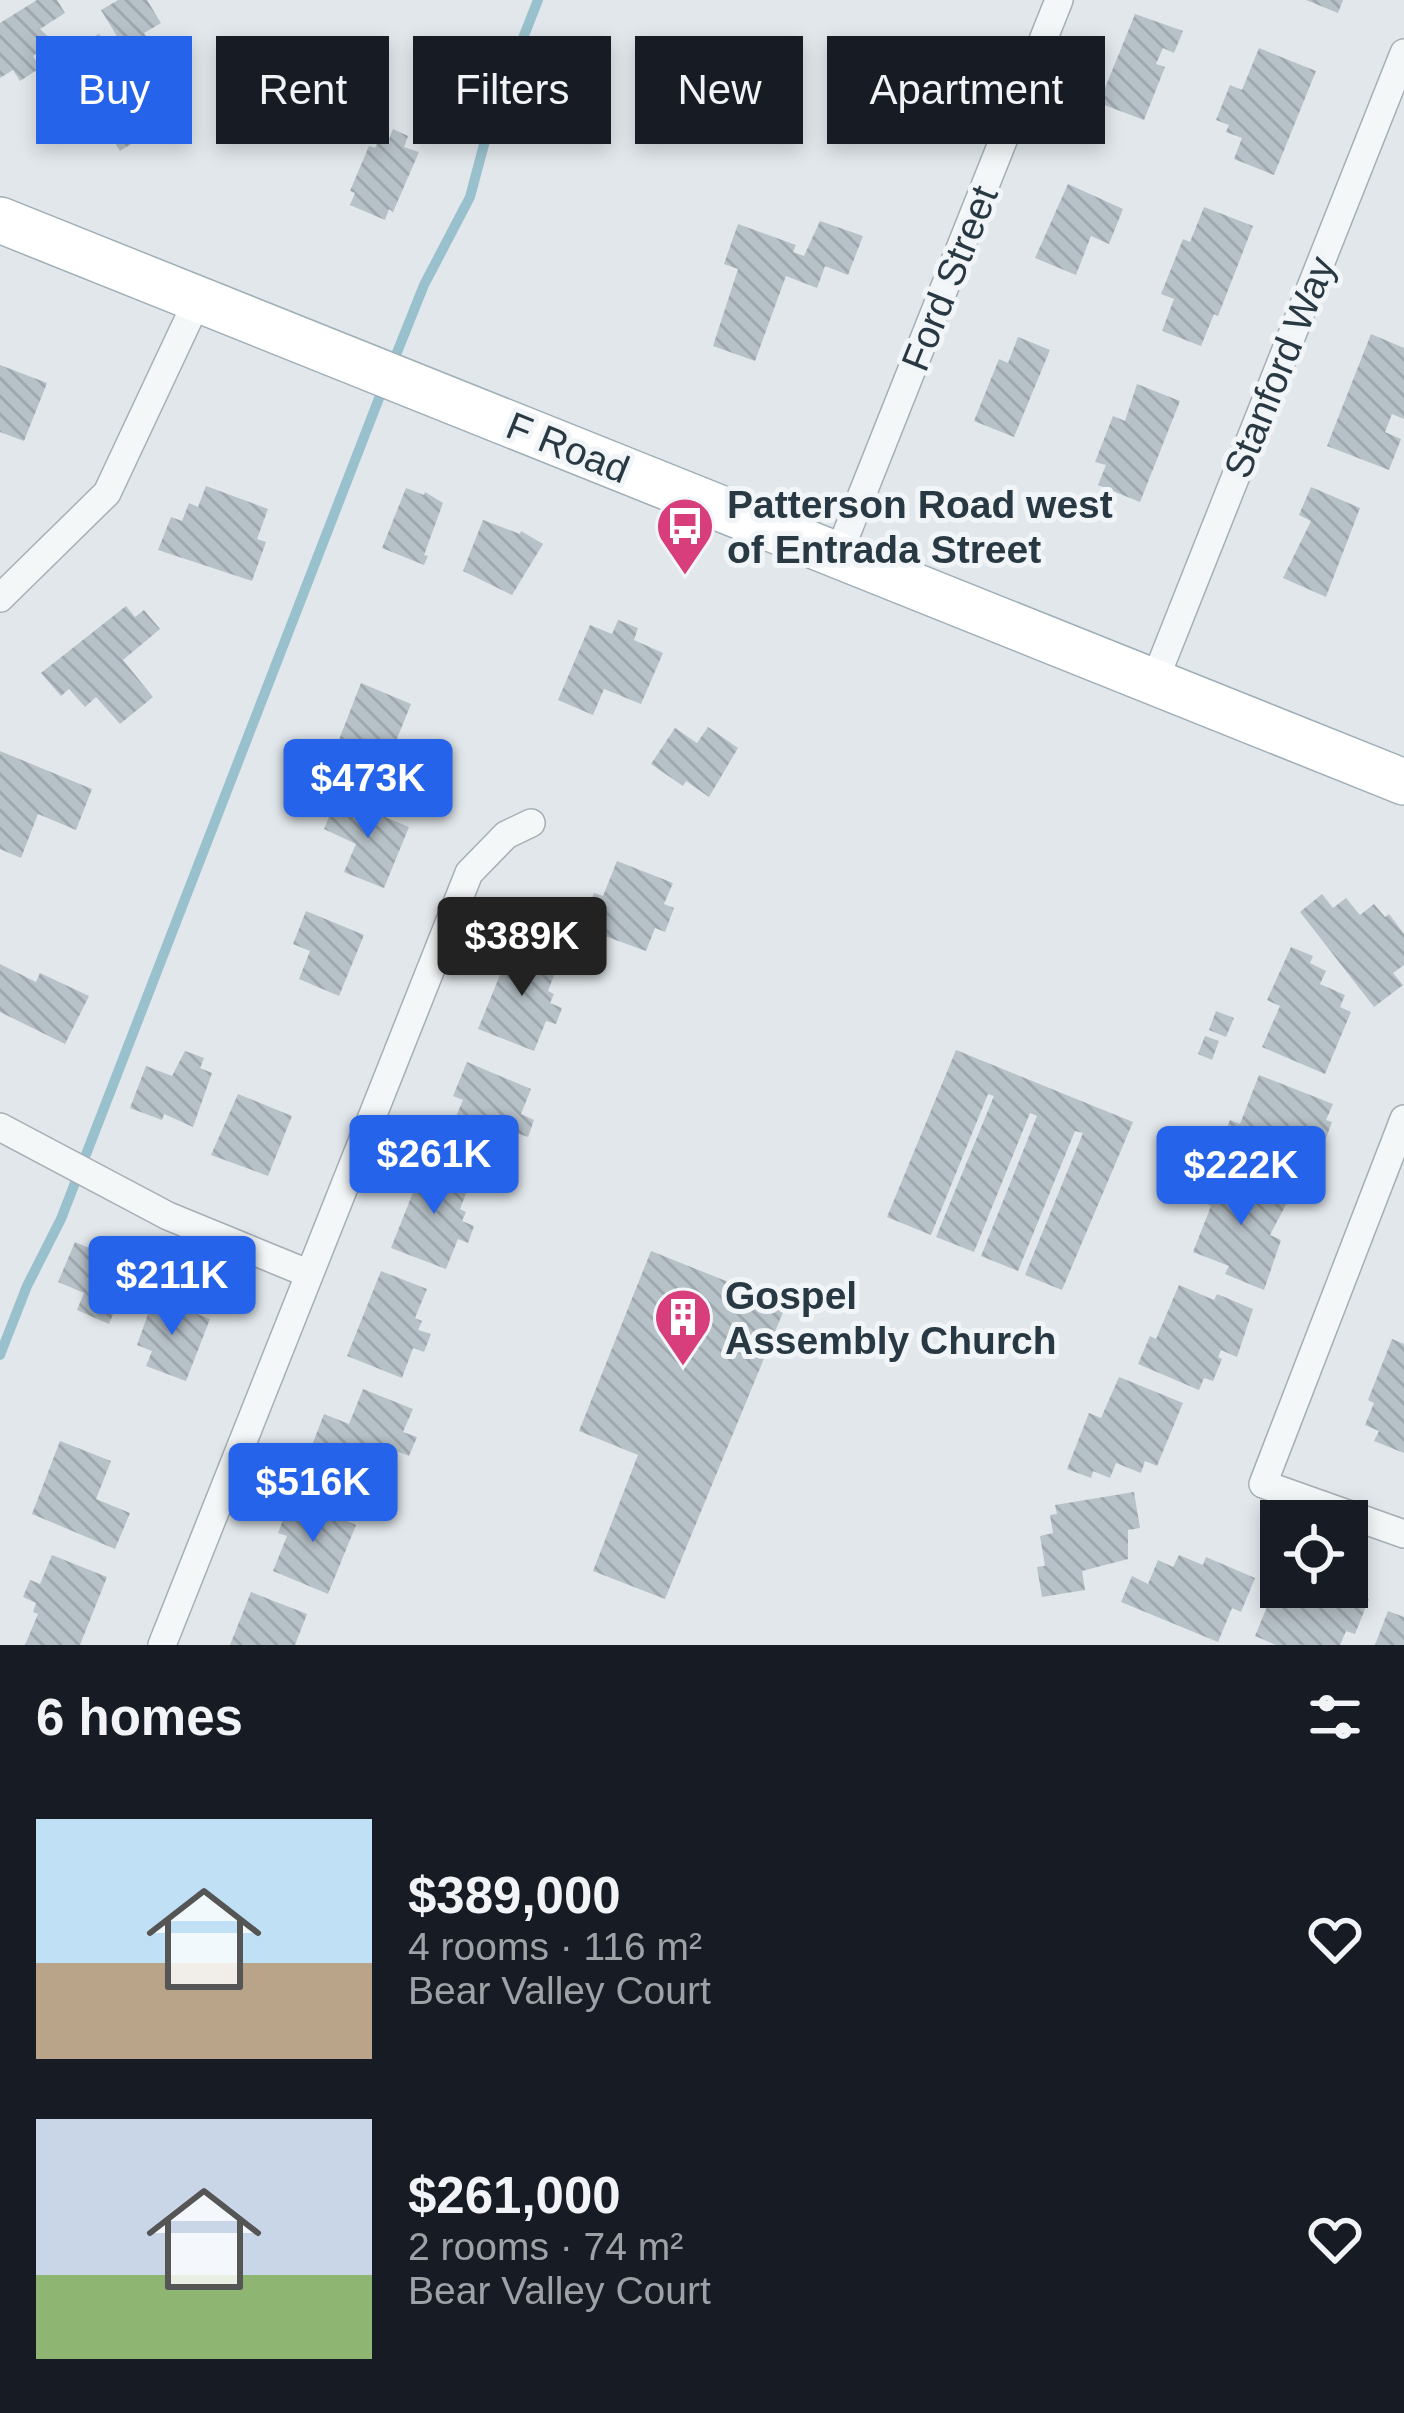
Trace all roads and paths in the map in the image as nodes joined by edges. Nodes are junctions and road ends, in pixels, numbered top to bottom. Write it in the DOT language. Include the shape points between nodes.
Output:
graph roads {
  1 [pos="1059,0"];
  2 [pos="1404,53"];
  3 [pos="0,220"];
  4 [pos="198,299"];
  5 [pos="838,555"];
  6 [pos="0,598"];
  7 [pos="1154,682"];
  8 [pos="1404,782"];
  9 [pos="531,823"];
  10 [pos="1404,1119"];
  11 [pos="0,1127"];
  12 [pos="308,1273"];
  13 [pos="1404,1534"];
  14 [pos="162,1645"];
  1 -- 5 [label="street, Ford Street"];
  2 -- 7 [label="street, Stanford Way"];
  3 -- 4 [label="main road, F Road"];
  4 -- 5 [label="main road, F Road"];
  4 -- 6 [label="street" via="107,493"];
  5 -- 7 [label="main road, F Road"];
  7 -- 8 [label="main road, F Road"];
  9 -- 12 [label="street" via="506,835 469,873"];
  10 -- 13 [label="street" via="1263,1484"];
  11 -- 12 [label="street" via="168,1216"];
  12 -- 14 [label="street"];
}
